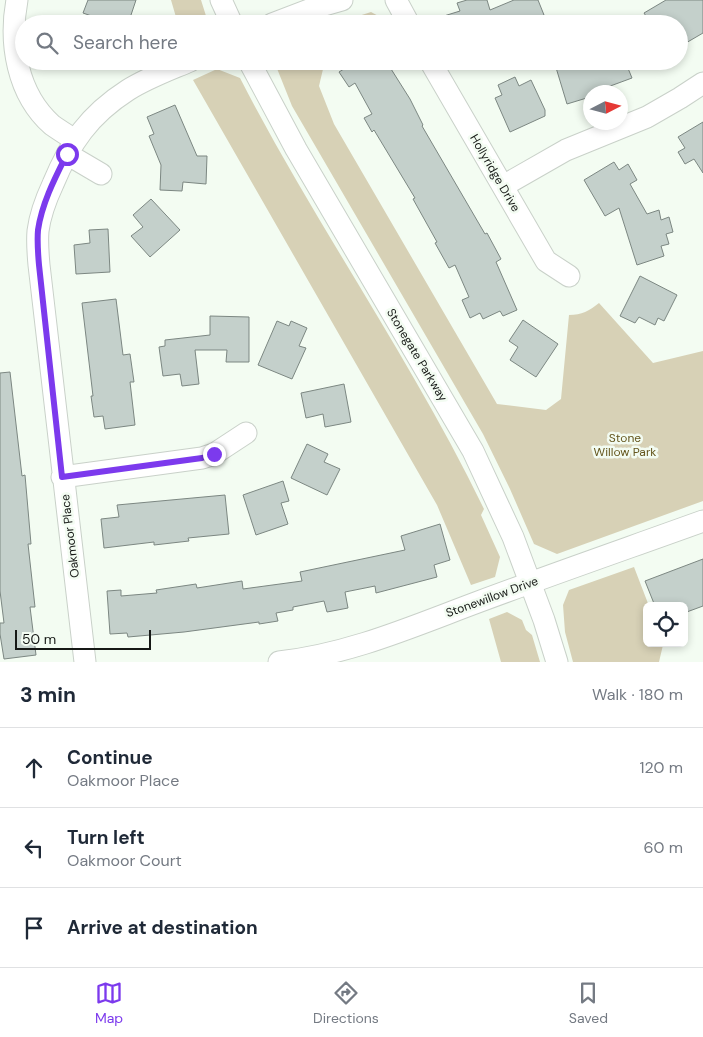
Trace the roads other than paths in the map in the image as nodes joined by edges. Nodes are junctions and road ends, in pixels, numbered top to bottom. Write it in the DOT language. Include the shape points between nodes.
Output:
graph roads {
  1 [pos="17,0"];
  2 [pos="221,0"];
  3 [pos="342,0"];
  4 [pos="396,0"];
  5 [pos="15,15"];
  6 [pos="228,15"];
  7 [pos="296,15"];
  8 [pos="404,15"];
  9 [pos="15,16"];
  10 [pos="15,54"];
  11 [pos="19,70"];
  12 [pos="171,70"];
  13 [pos="254,70"];
  14 [pos="435,70"];
  15 [pos="703,82"];
  16 [pos="71,147"];
  17 [pos="101,174"];
  18 [pos="503,186"];
  19 [pos="568,276"];
  20 [pos="246,433"];
  21 [pos="62,477"];
  22 [pos="703,521"];
  23 [pos="530,582"];
  24 [pos="361,654"];
  25 [pos="310,660"];
  26 [pos="85,662"];
  27 [pos="278,662"];
  28 [pos="557,662"];
  1 -- 5 [label="street"];
  2 -- 6 [label="street"];
  3 -- 7 [label="street"];
  4 -- 8 [label="street"];
  9 -- 10 [label="street"];
  11 -- 16 [label="street" via="29,94"];
  12 -- 16 [label="street, Oakmoor Place" via="126,91 103,109"];
  13 -- 23 [label="street, Stonegate Parkway" via="296,149 473,451"];
  14 -- 18 [label="street, Hollyridge Drive"];
  15 -- 18 [label="street" via="647,117 566,150"];
  16 -- 17 [label="street"];
  16 -- 21 [label="street, Oakmoor Place" via="49,192 38,231"];
  18 -- 19 [label="street, Hollyridge Drive" via="546,261"];
  20 -- 21 [label="street" via="202,458"];
  21 -- 26 [label="street, Oakmoor Place"];
  22 -- 23 [label="street, Stonewillow Drive"];
  23 -- 24 [label="street, Stonewillow Drive"];
  23 -- 28 [label="street, Stonegate Parkway"];
  24 -- 25 [label="street, Stonewillow Drive"];
  25 -- 27 [label="street, Stonewillow Drive"];
}
